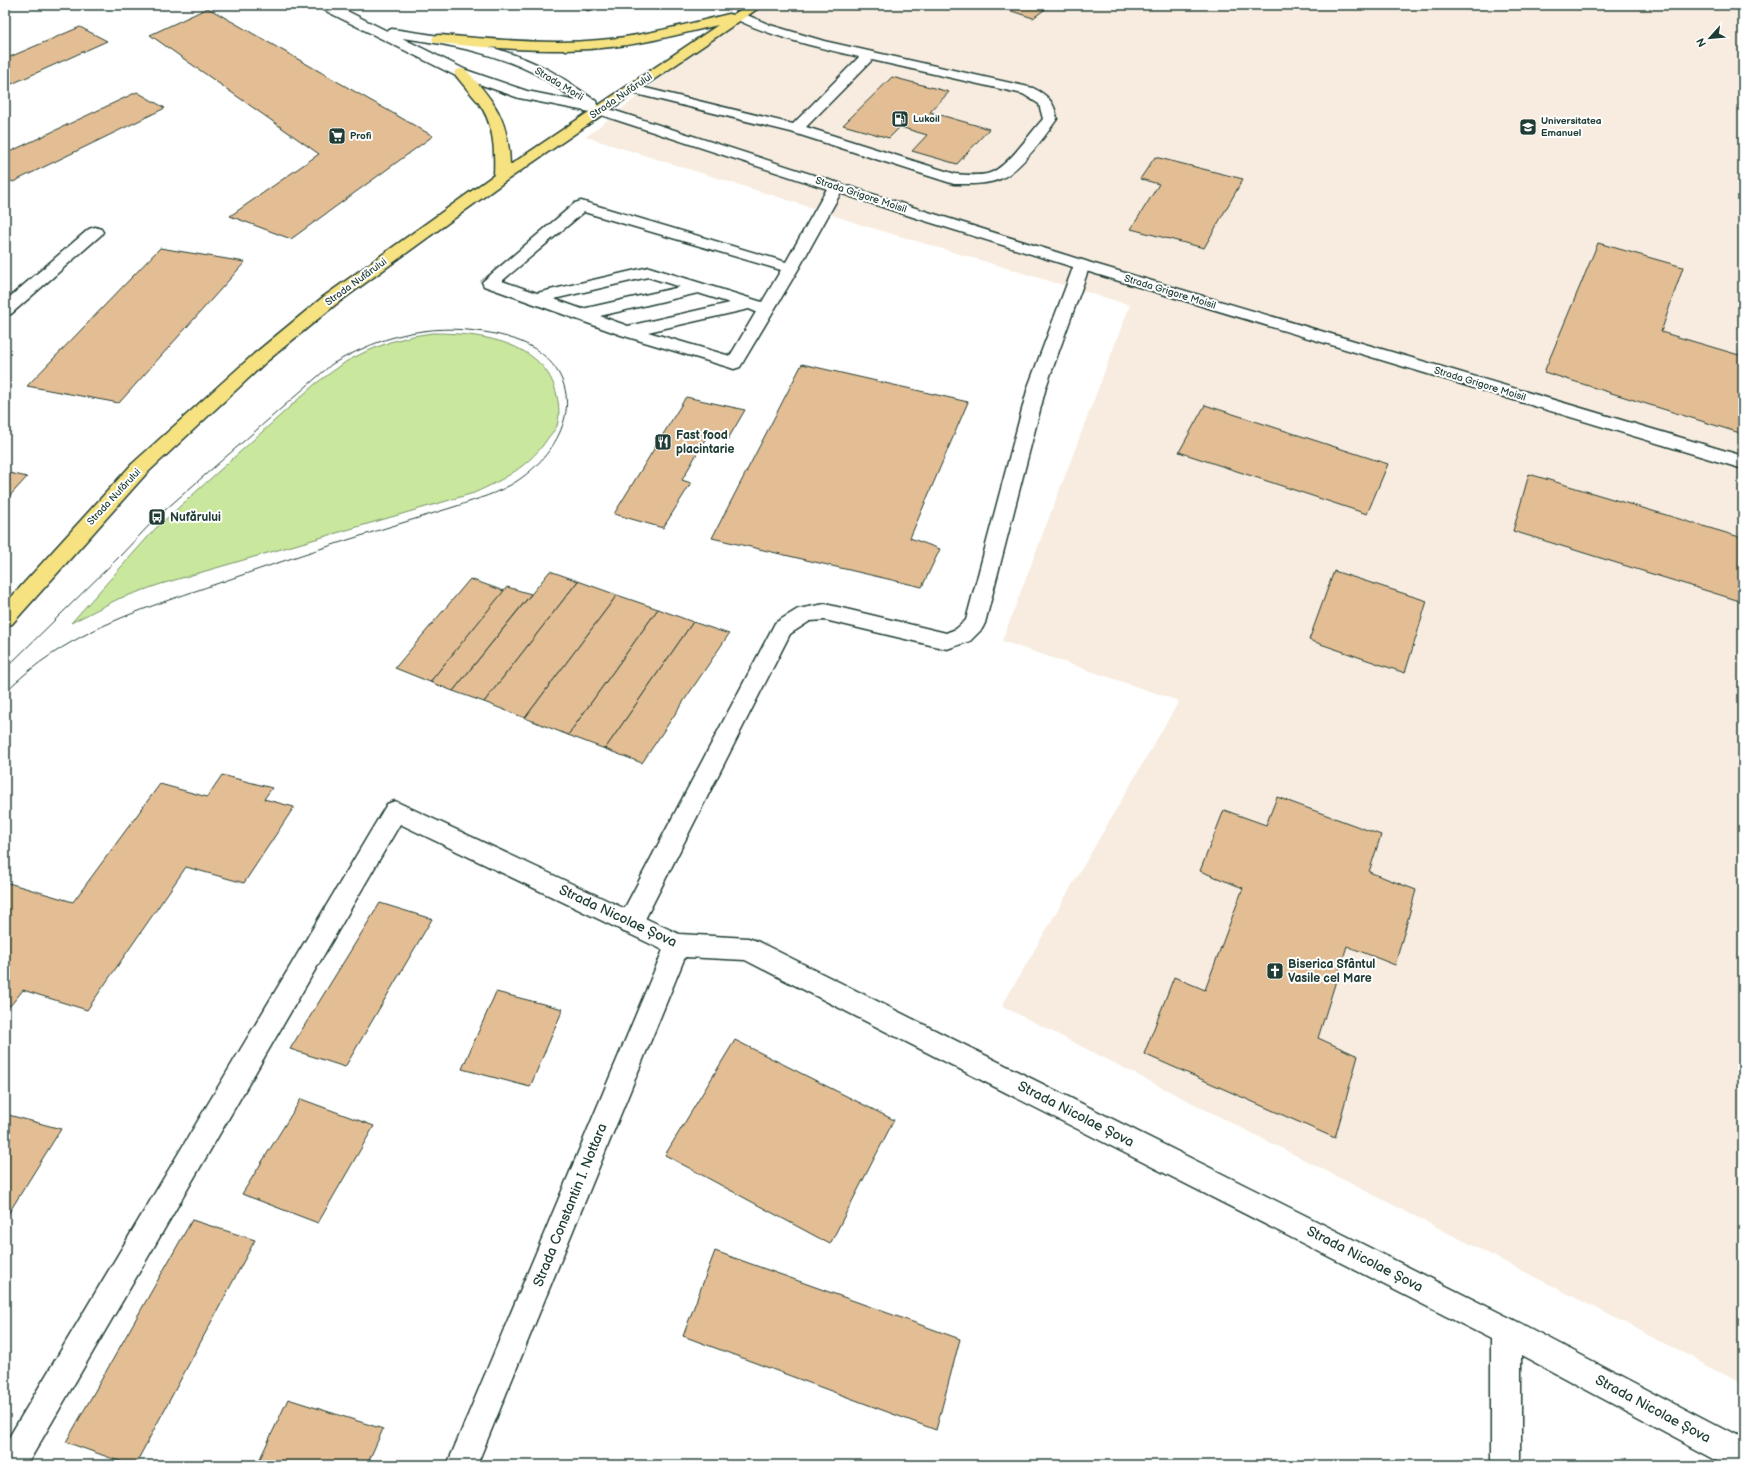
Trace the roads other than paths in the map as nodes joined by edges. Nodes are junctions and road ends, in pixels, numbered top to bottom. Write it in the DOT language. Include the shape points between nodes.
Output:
graph roads {
  1 [pos="325,5"];
  2 [pos="756,5"];
  3 [pos="740,16"];
  4 [pos="376,31"];
  5 [pos="439,39"];
  6 [pos="868,56"];
  7 [pos="461,73"];
  8 [pos="633,89"];
  9 [pos="600,110"];
  10 [pos="796,129"];
  11 [pos="502,178"];
  12 [pos="836,187"];
  13 [pos="95,232"];
  14 [pos="1082,265"];
  15 [pos="791,268"];
  16 [pos="699,288"];
  17 [pos="536,298"];
  18 [pos="749,304"];
  19 [pos="766,308"];
  20 [pos="5,310"];
  21 [pos="584,314"];
  22 [pos="627,331"];
  23 [pos="1743,462"];
  24 [pos="5,618"];
  25 [pos="630,923"];
  26 [pos="677,945"];
  27 [pos="1506,1330"];
  28 [pos="1743,1457"];
  29 [pos="10,1465"];
  30 [pos="462,1465"];
  31 [pos="1506,1465"];
  1 -- 4 [label="street, Strada Morii"];
  2 -- 3 [label="main road, Strada Nufărului"];
  3 -- 5 [label="main road" via="646,37 601,44 533,45"];
  3 -- 6 [label="street" via="784,34"];
  3 -- 8 [label="main road, Strada Nufărului"];
  4 -- 5 [label="street, Strada Morii"];
  4 -- 7 [label="street, Strada Morii"];
  5 -- 9 [label="street, Strada Morii" via="534,68"];
  6 -- 10 [label="street"];
  6 -- 10 [label="street" via="1028,91 1040,97 1049,107 1050,118 1009,166 996,175 975,180 954,179"];
  7 -- 9 [label="street, Strada Morii" via="524,95"];
  7 -- 11 [label="main road" via="481,95 500,129"];
  8 -- 9 [label="main road, Strada Nufărului"];
  8 -- 10 [label="street"];
  9 -- 11 [label="main road, Strada Nufărului"];
  9 -- 12 [label="street, Strada Grigore Moisil"];
  11 -- 24 [label="main road, Strada Nufărului" via="329,301 260,358 139,469"];
  12 -- 14 [label="street, Strada Grigore Moisil"];
  12 -- 15 [label="street"];
  13 -- 20 [label="street"];
  14 -- 23 [label="street, Strada Grigore Moisil"];
  14 -- 25 [label="street" via="1037,387 976,623 963,635 947,641 825,612 805,614 782,629"];
  15 -- 17 [label="street" via="581,206 490,282"];
  15 -- 19 [label="street"];
  16 -- 17 [label="street" via="649,272"];
  16 -- 18 [label="street"];
  16 -- 21 [label="street"];
  17 -- 21 [label="street"];
  18 -- 19 [label="street"];
  18 -- 22 [label="street"];
  19 -- 22 [label="street" via="734,363"];
  21 -- 22 [label="street"];
  25 -- 26 [label="street, Strada Nicolae Șova"];
  25 -- 29 [label="street, Strada Nicolae Șova" via="394,811"];
  26 -- 27 [label="street, Strada Nicolae Șova" via="748,949"];
  26 -- 30 [label="street, Strada Constantin I. Nottara"];
  27 -- 28 [label="street, Strada Nicolae Șova"];
  27 -- 31 [label="street"];
}
